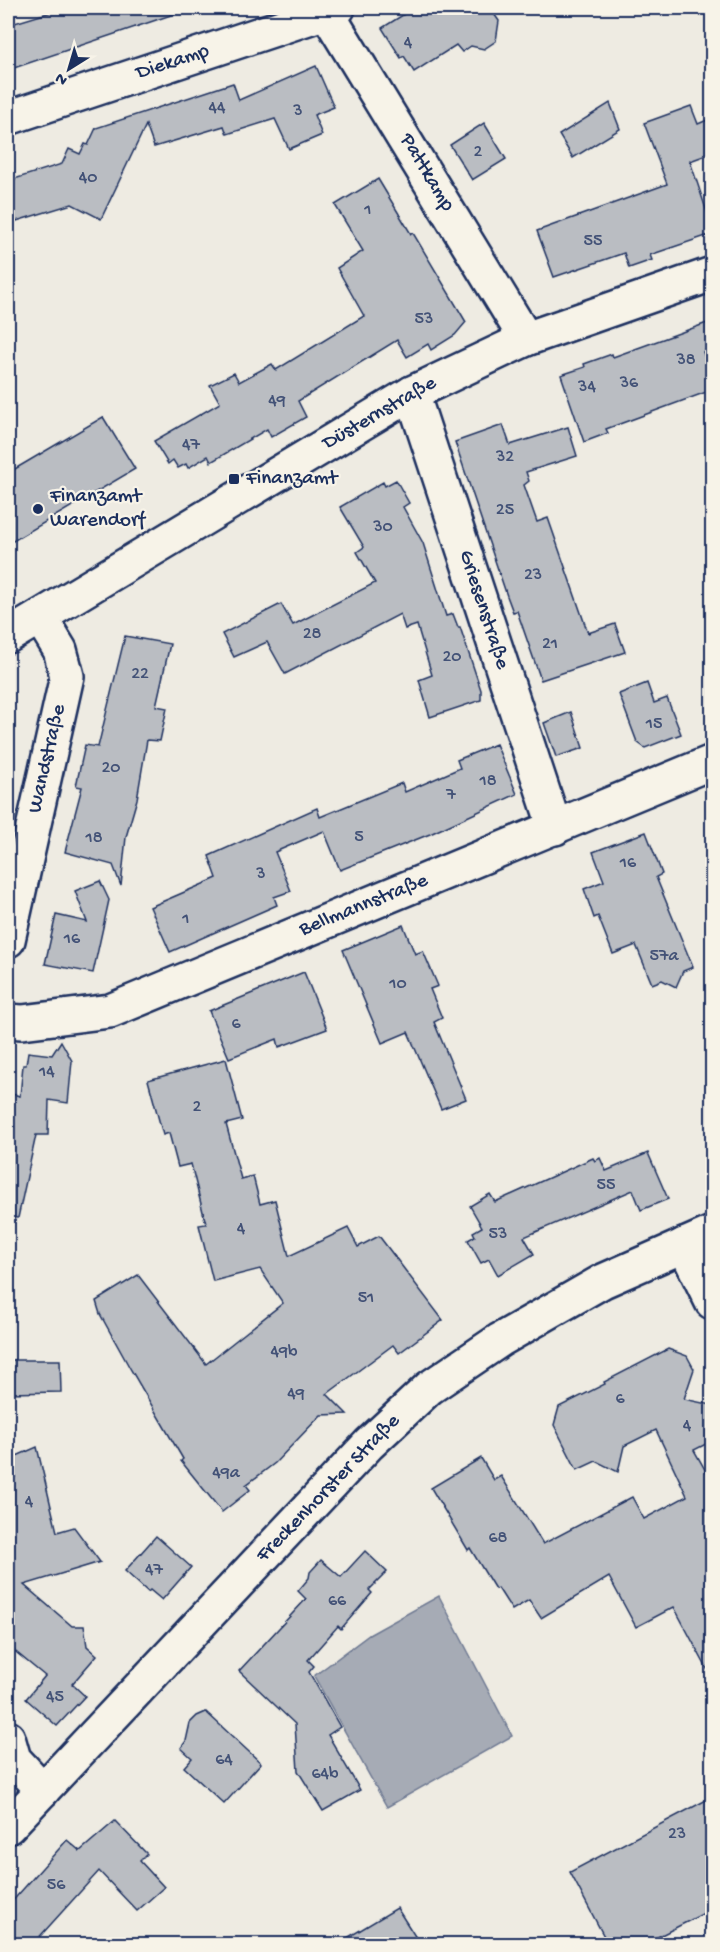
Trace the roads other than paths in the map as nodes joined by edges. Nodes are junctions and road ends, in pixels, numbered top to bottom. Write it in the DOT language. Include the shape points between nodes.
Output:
graph roads {
  1 [pos="330,9"];
  2 [pos="8,118"];
  3 [pos="712,274"];
  4 [pos="526,339"];
  5 [pos="412,393"];
  6 [pos="40,617"];
  7 [pos="8,636"];
  8 [pos="712,762"];
  9 [pos="555,828"];
  10 [pos="8,940"];
  11 [pos="8,1021"];
  12 [pos="698,1239"];
  13 [pos="712,1302"];
  14 [pos="8,1738"];
  15 [pos="43,1790"];
  16 [pos="8,1827"];
  1 -- 2 [label="street, Diekamp"];
  1 -- 4 [label="street, Pattkamp"];
  3 -- 4 [label="street, Düsternstraße"];
  4 -- 5 [label="street, Düsternstraße"];
  5 -- 6 [label="street, Düsternstraße"];
  5 -- 9 [label="street, Griesenstraße"];
  6 -- 7 [label="street, Düsternstraße"];
  6 -- 10 [label="street, Wandstraße" via="60,650 67,676"];
  8 -- 9 [label="street, Bellmannstraße"];
  9 -- 11 [label="street, Bellmannstraße" via="110,1011"];
  12 -- 13 [label="street"];
  12 -- 15 [label="street, Freckenhorster Straße" via="603,1281 500,1340 429,1388 362,1452"];
  14 -- 15 [label="street" via="14,1759"];
  15 -- 16 [label="street, Freckenhorster Straße"];
}
